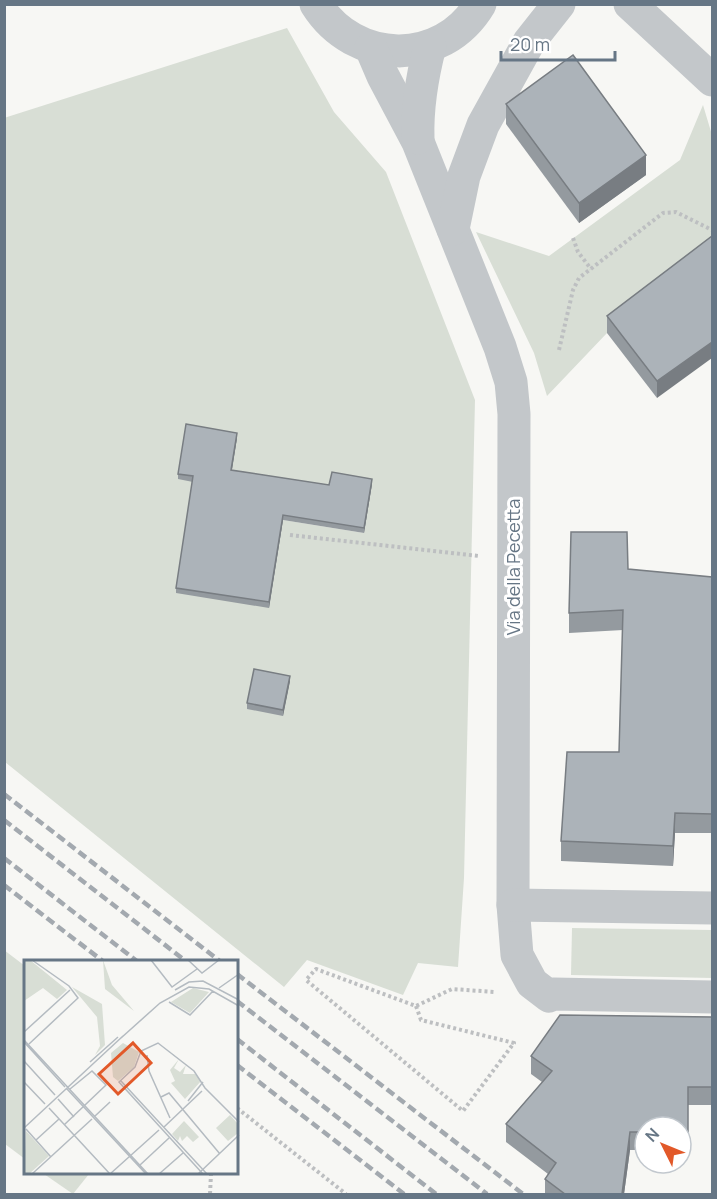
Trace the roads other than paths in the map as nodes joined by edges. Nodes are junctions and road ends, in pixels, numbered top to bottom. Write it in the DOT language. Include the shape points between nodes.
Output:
graph roads {
  1 [pos="316,4"];
  2 [pos="480,4"];
  3 [pos="559,4"];
  4 [pos="630,4"];
  5 [pos="430,46"];
  6 [pos="371,48"];
  7 [pos="712,80"];
  8 [pos="418,142"];
  9 [pos="453,229"];
  10 [pos="513,905"];
  11 [pos="712,908"];
  12 [pos="712,997"];
  1 -- 6 [label="street" via="340,32"];
  2 -- 5 [label="street" via="460,29"];
  3 -- 9 [label="street" via="529,42 483,125 464,176"];
  4 -- 7 [label="street"];
  5 -- 6 [label="street" via="407,51"];
  5 -- 8 [label="street, Via della Pecetta" via="420,85"];
  6 -- 8 [label="street, Via della Pecetta"];
  8 -- 9 [label="street, Via della Pecetta"];
  9 -- 10 [label="street, Via della Pecetta" via="500,347 511,382 514,414"];
  10 -- 11 [label="street"];
  10 -- 12 [label="street, Via della Pecetta" via="517,955 532,983 549,996"];
}
